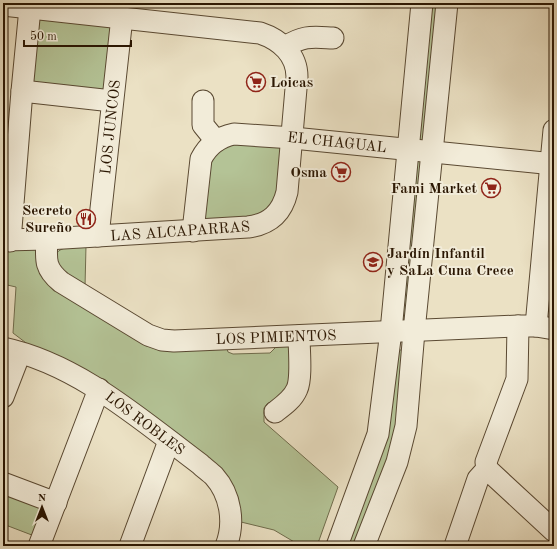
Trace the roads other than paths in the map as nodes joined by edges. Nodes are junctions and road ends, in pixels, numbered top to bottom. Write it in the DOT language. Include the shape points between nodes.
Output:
graph roads {
  1 [pos="422,3"];
  2 [pos="447,3"];
  3 [pos="3,5"];
  4 [pos="70,7"];
  5 [pos="30,8"];
  6 [pos="122,17"];
  7 [pos="333,38"];
  8 [pos="285,47"];
  9 [pos="22,91"];
  10 [pos="112,101"];
  11 [pos="203,101"];
  12 [pos="554,130"];
  13 [pos="293,138"];
  14 [pos="216,141"];
  15 [pos="408,150"];
  16 [pos="431,152"];
  17 [pos="552,163"];
  18 [pos="193,231"];
  19 [pos="98,236"];
  20 [pos="47,239"];
  21 [pos="7,240"];
  22 [pos="547,267"];
  23 [pos="536,327"];
  24 [pos="390,331"];
  25 [pos="414,331"];
  26 [pos="299,336"];
  27 [pos="11,350"];
  28 [pos="99,389"];
  29 [pos="3,397"];
  30 [pos="275,412"];
  31 [pos="169,441"];
  32 [pos="487,469"];
  33 [pos="3,482"];
  34 [pos="56,503"];
  35 [pos="554,531"];
  36 [pos="39,546"];
  37 [pos="130,546"];
  38 [pos="226,546"];
  39 [pos="337,546"];
  40 [pos="364,546"];
  41 [pos="455,546"];
  1 -- 15 [label="street"];
  2 -- 16 [label="street"];
  3 -- 5 [label="street, LAS ALCAPARRAS"];
  4 -- 5 [label="street, LAS ALCAPARRAS"];
  4 -- 6 [label="street, LAS ALCAPARRAS"];
  5 -- 9 [label="street"];
  6 -- 8 [label="street, LAS ALCAPARRAS" via="260,33 270,36"];
  6 -- 10 [label="street, LOS JUNCOS"];
  7 -- 8 [label="street" via="305,37"];
  8 -- 13 [label="street, LAS ALCAPARRAS" via="292,56 297,71"];
  9 -- 10 [label="street"];
  9 -- 21 [label="street"];
  10 -- 19 [label="street, LOS JUNCOS"];
  11 -- 14 [label="street" via="203,125"];
  12 -- 17 [label="street"];
  13 -- 14 [label="street, EL CHAGUAL" via="240,133 227,135"];
  13 -- 15 [label="street, EL CHAGUAL"];
  13 -- 18 [label="street, LAS ALCAPARRAS" via="287,192 280,211 256,226"];
  14 -- 18 [label="street, EL CHAGUAL" via="201,158"];
  15 -- 16 [label="street, EL CHAGUAL"];
  15 -- 24 [label="street"];
  16 -- 17 [label="street, EL CHAGUAL"];
  16 -- 25 [label="street"];
  17 -- 22 [label="street"];
  18 -- 19 [label="street, LAS ALCAPARRAS"];
  19 -- 20 [label="street, LAS ALCAPARRAS"];
  20 -- 21 [label="street, LAS ALCAPARRAS"];
  20 -- 26 [label="street, LOS PIMIENTOS" via="47,263 54,276 155,338 174,341"];
  22 -- 23 [label="street"];
  23 -- 25 [label="street, LOS PIMIENTOS"];
  23 -- 32 [label="street" via="486,462"];
  24 -- 25 [label="street, LOS PIMIENTOS"];
  24 -- 26 [label="street, LOS PIMIENTOS"];
  24 -- 39 [label="street" via="378,434"];
  25 -- 40 [label="street" via="403,440"];
  26 -- 30 [label="street" via="297,391"];
  27 -- 28 [label="street, LOS ROBLES" via="49,363"];
  27 -- 29 [label="street"];
  28 -- 31 [label="street, LOS ROBLES"];
  28 -- 34 [label="street"];
  31 -- 37 [label="street"];
  31 -- 38 [label="street, LOS ROBLES" via="214,477 223,490 231,514 231,531"];
  32 -- 35 [label="street"];
  32 -- 41 [label="street" via="478,479"];
  33 -- 34 [label="street"];
  34 -- 36 [label="street"];
}
